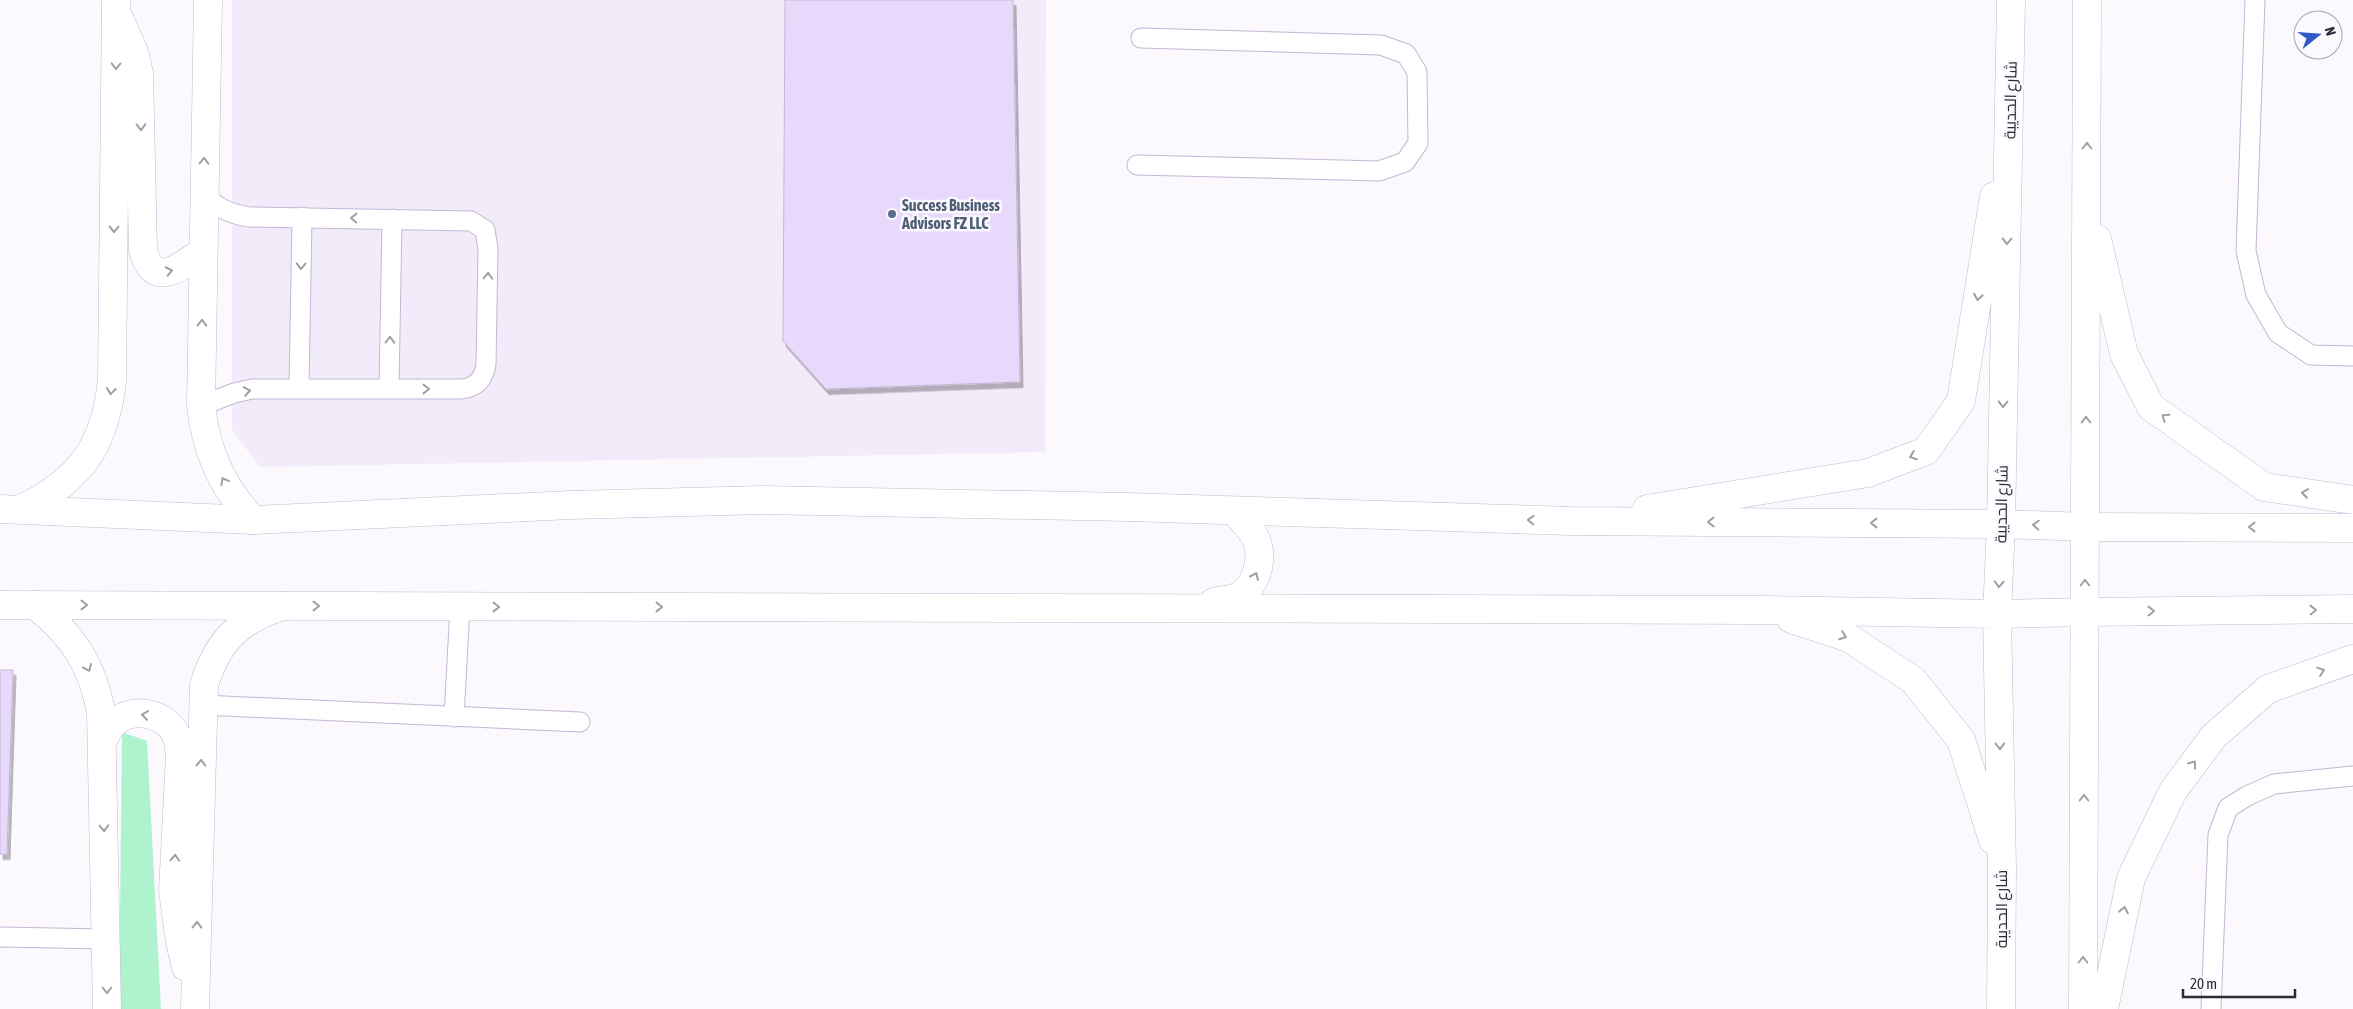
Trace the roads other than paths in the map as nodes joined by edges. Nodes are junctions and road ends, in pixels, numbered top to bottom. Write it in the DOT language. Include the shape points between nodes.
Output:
graph roads {
  1 [pos="208,0"];
  2 [pos="2012,0"];
  3 [pos="2087,0"];
  4 [pos="2255,0"];
  5 [pos="116,6"];
  6 [pos="1141,38"];
  7 [pos="2011,93"];
  8 [pos="1137,165"];
  9 [pos="204,194"];
  10 [pos="2087,194"];
  11 [pos="302,217"];
  12 [pos="392,219"];
  13 [pos="203,251"];
  14 [pos="2353,356"];
  15 [pos="299,388"];
  16 [pos="389,389"];
  17 [pos="200,406"];
  18 [pos="2353,500"];
  19 [pos="10,509"];
  20 [pos="1234,511"];
  21 [pos="253,520"];
  22 [pos="1570,521"];
  23 [pos="2001,524"];
  24 [pos="2085,527"];
  25 [pos="2353,528"];
  26 [pos="0,605"];
  27 [pos="34,605"];
  28 [pos="283,606"];
  29 [pos="460,606"];
  30 [pos="1183,608"];
  31 [pos="2353,609"];
  32 [pos="1763,610"];
  33 [pos="2084,612"];
  34 [pos="1997,614"];
  35 [pos="2353,659"];
  36 [pos="202,705"];
  37 [pos="454,717"];
  38 [pos="580,722"];
  39 [pos="102,742"];
  40 [pos="2353,776"];
  41 [pos="2002,869"];
  42 [pos="0,938"];
  43 [pos="107,939"];
  44 [pos="196,1000"];
  45 [pos="107,1009"];
  46 [pos="2001,1009"];
  47 [pos="2082,1009"];
  48 [pos="2104,1009"];
  49 [pos="2211,1009"];
  9 -- 1 [label="main road, one-way"];
  2 -- 7 [label="main road, شارع الحديبة"];
  10 -- 3 [label="main road, one-way"];
  4 -- 14 [label="lane" via="2246,250 2256,295 2278,332 2311,355"];
  5 -- 13 [label="main road, one-way" via="139,73 143,250 146,260 152,269 161,273 171,272"];
  5 -- 19 [label="main road, one-way" via="112,381 109,409 100,435 74,473 46,497"];
  6 -- 8 [label="lane" via="1380,45 1406,54 1417,72 1418,143 1405,162 1380,171"];
  7 -- 22 [label="main road, one-way" via="1961,401 1926,451 1868,473"];
  7 -- 23 [label="main road, شارع الحديبة, one-way"];
  9 -- 11 [label="lane" via="213,204 236,215"];
  9 -- 13 [label="main road"];
  18 -- 10 [label="main road, one-way" via="2264,487 2151,407 2124,354"];
  24 -- 10 [label="main road, one-way"];
  12 -- 11 [label="lane, one-way"];
  11 -- 15 [label="lane, one-way"];
  16 -- 12 [label="lane, one-way"];
  16 -- 12 [label="lane, one-way" via="468,388 482,379 486,364 488,239 485,230 471,221"];
  17 -- 13 [label="main road, one-way"];
  15 -- 16 [label="lane"];
  17 -- 15 [label="lane, one-way" via="242,391"];
  21 -- 17 [label="main road, one-way" via="239,505 216,468 208,448"];
  19 -- 21 [label="main road"];
  20 -- 21 [label="main road" via="763,500 571,505"];
  22 -- 20 [label="main road, one-way"];
  30 -- 20 [label="main road, one-way" via="1237,597 1253,584 1260,567 1258,548 1254,533"];
  23 -- 22 [label="main road, one-way"];
  24 -- 23 [label="main road, one-way"];
  23 -- 34 [label="main road, شارع الحديبة, one-way"];
  25 -- 24 [label="main road, one-way"];
  33 -- 24 [label="main road, one-way"];
  26 -- 27 [label="main road"];
  27 -- 28 [label="main road, one-way"];
  27 -- 39 [label="main road, one-way" via="73,640 86,662 96,686"];
  28 -- 29 [label="main road, one-way"];
  28 -- 36 [label="main road" via="247,621 232,633 210,666"];
  29 -- 30 [label="main road, one-way"];
  29 -- 37 [label="lane"];
  30 -- 32 [label="main road"];
  33 -- 31 [label="main road, one-way"];
  32 -- 34 [label="main road"];
  32 -- 41 [label="main road, one-way" via="1849,638 1913,680 1961,740"];
  33 -- 34 [label="main road"];
  47 -- 33 [label="main road, one-way"];
  34 -- 41 [label="main road, شارع الحديبة, one-way"];
  48 -- 35 [label="main road, one-way" via="2131,878 2173,791 2214,736 2268,689"];
  36 -- 37 [label="lane"];
  44 -- 36 [label="main road, one-way"];
  37 -- 38 [label="lane"];
  39 -- 43 [label="main road, one-way"];
  44 -- 39 [label="main road, one-way" via="180,942 173,891 180,756 177,737 165,721 148,713 128,714 112,724"];
  40 -- 49 [label="lane" via="2274,784 2228,808 2218,835"];
  41 -- 46 [label="main road, شارع الحديبة"];
  42 -- 43 [label="lane"];
  43 -- 45 [label="main road, one-way"];
}
